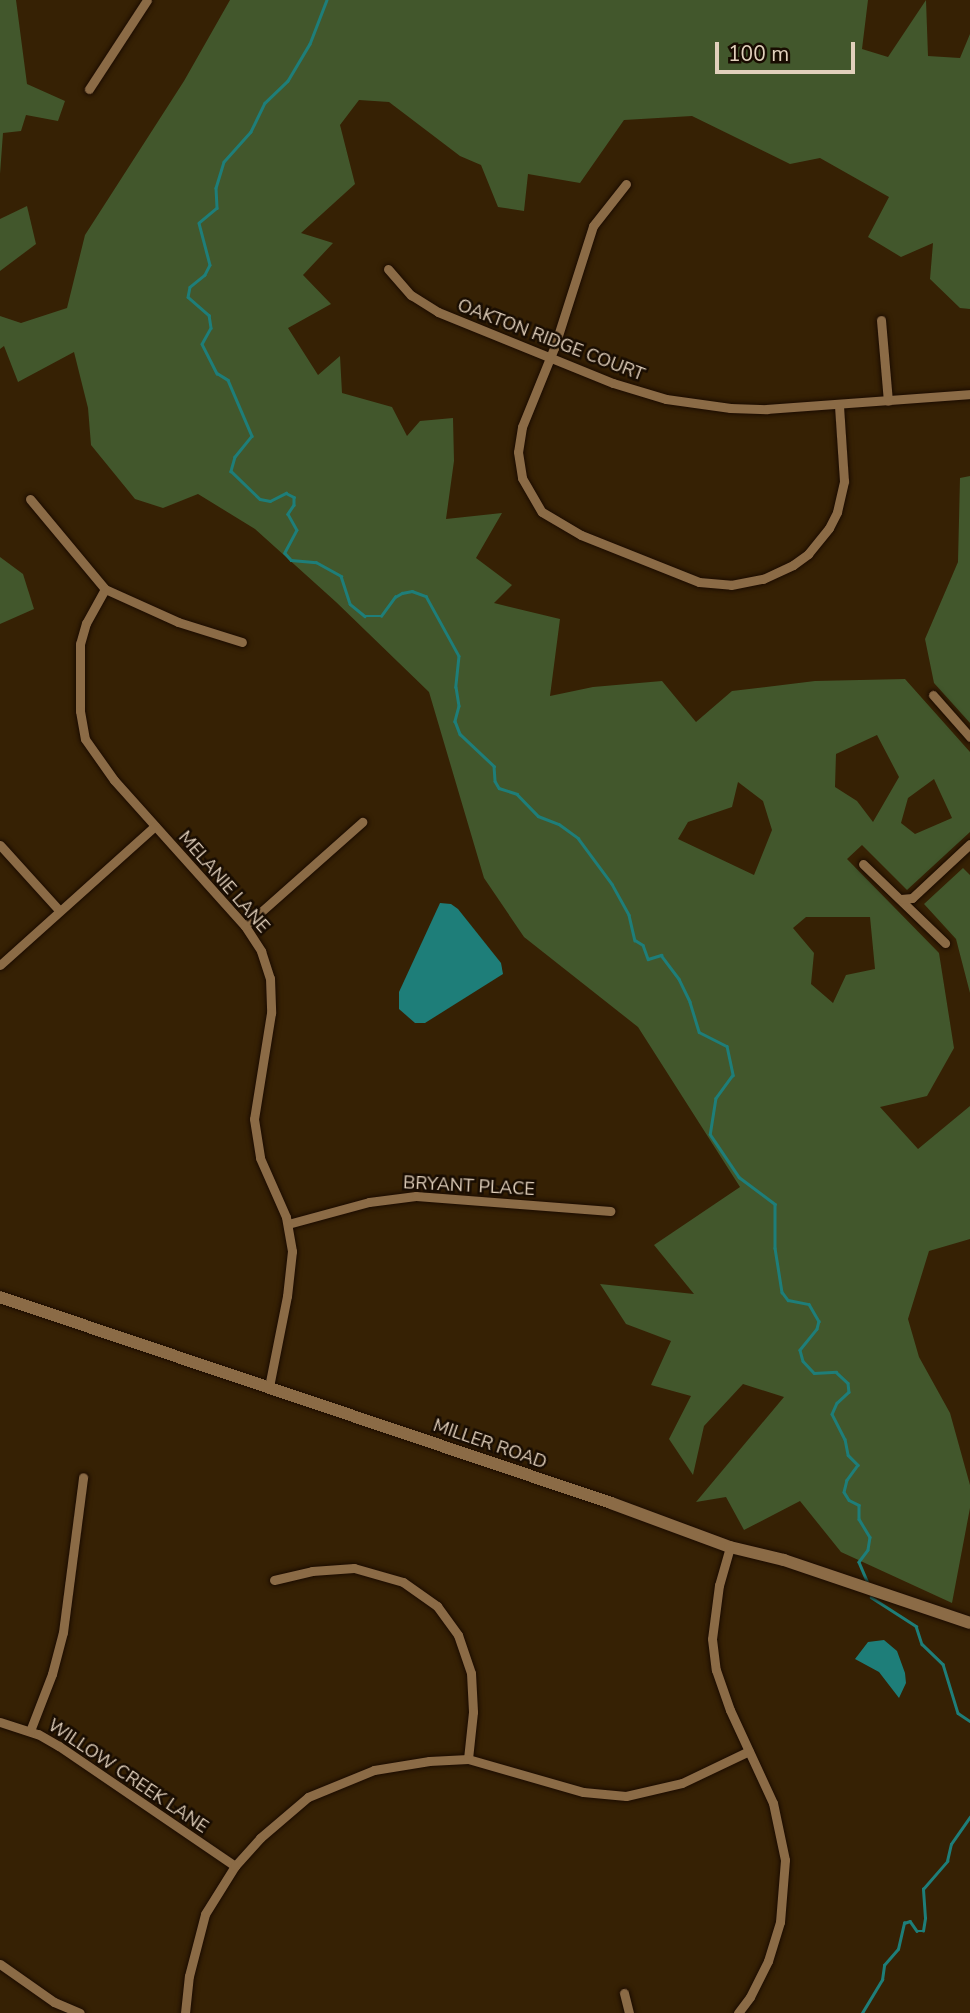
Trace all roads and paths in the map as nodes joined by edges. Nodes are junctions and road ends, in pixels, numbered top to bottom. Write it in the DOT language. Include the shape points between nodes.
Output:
graph roads {
  1 [pos="148,0"];
  2 [pos="89,89"];
  3 [pos="626,184"];
  4 [pos="388,269"];
  5 [pos="881,320"];
  6 [pos="550,358"];
  7 [pos="970,394"];
  8 [pos="888,401"];
  9 [pos="839,405"];
  10 [pos="30,499"];
  11 [pos="105,589"];
  12 [pos="242,642"];
  13 [pos="933,695"];
  14 [pos="970,737"];
  15 [pos="362,822"];
  16 [pos="155,826"];
  17 [pos="970,844"];
  18 [pos="0,845"];
  19 [pos="863,864"];
  20 [pos="901,899"];
  21 [pos="59,910"];
  22 [pos="244,926"];
  23 [pos="945,943"];
  24 [pos="0,965"];
  25 [pos="610,1211"];
  26 [pos="288,1224"];
  27 [pos="0,1297"];
  28 [pos="269,1387"];
  29 [pos="83,1477"];
  30 [pos="730,1547"];
  31 [pos="274,1580"];
  32 [pos="970,1623"];
  33 [pos="0,1722"];
  34 [pos="30,1731"];
  35 [pos="749,1751"];
  36 [pos="468,1759"];
  37 [pos="235,1866"];
  38 [pos="0,1964"];
  39 [pos="624,1993"];
  40 [pos="80,2013"];
  41 [pos="185,2013"];
  42 [pos="629,2013"];
  43 [pos="738,2013"];
  1 -- 2 [label="street"];
  3 -- 6 [label="street" via="593,226"];
  4 -- 6 [label="street, OAKTON RIDGE COURT" via="428,308"];
  5 -- 8 [label="street"];
  6 -- 9 [label="street, OAKTON RIDGE COURT" via="639,392 694,404 767,409"];
  6 -- 9 [label="street" via="519,440 522,478 534,502 569,530 713,584 745,584 780,572 808,554 825,534 837,512 844,481"];
  7 -- 8 [label="street, OAKTON RIDGE COURT"];
  8 -- 9 [label="street, OAKTON RIDGE COURT"];
  10 -- 11 [label="street"];
  11 -- 12 [label="street" via="178,622"];
  11 -- 16 [label="street, MELANIE LANE" via="80,644 81,725 91,752"];
  13 -- 14 [label="street"];
  15 -- 22 [label="street"];
  16 -- 21 [label="street"];
  16 -- 22 [label="street, MELANIE LANE"];
  17 -- 20 [label="street" via="912,898"];
  18 -- 21 [label="street"];
  19 -- 20 [label="street"];
  20 -- 23 [label="street"];
  21 -- 24 [label="street"];
  22 -- 26 [label="street, MELANIE LANE" via="261,951 272,985 255,1098 256,1139"];
  25 -- 26 [label="street, BRYANT PLACE" via="416,1196 369,1202"];
  26 -- 28 [label="street, MELANIE LANE" via="291,1266"];
  27 -- 28 [label="street, MILLER ROAD"];
  28 -- 30 [label="street, MILLER ROAD"];
  29 -- 34 [label="street" via="63,1632"];
  30 -- 32 [label="street, MILLER ROAD" via="784,1560"];
  30 -- 35 [label="street" via="712,1639 716,1670"];
  31 -- 36 [label="street" via="354,1568 403,1582 437,1606 458,1635 471,1673"];
  33 -- 34 [label="street, WILLOW CREEK LANE"];
  34 -- 37 [label="street, WILLOW CREEK LANE" via="60,1746"];
  35 -- 36 [label="street" via="663,1789 617,1796 583,1792"];
  35 -- 43 [label="street" via="774,1803 785,1877 780,1922 768,1961"];
  36 -- 37 [label="street" via="374,1770 308,1797"];
  37 -- 41 [label="street" via="205,1914"];
  38 -- 40 [label="street" via="54,2002"];
  39 -- 42 [label="street"];
}
